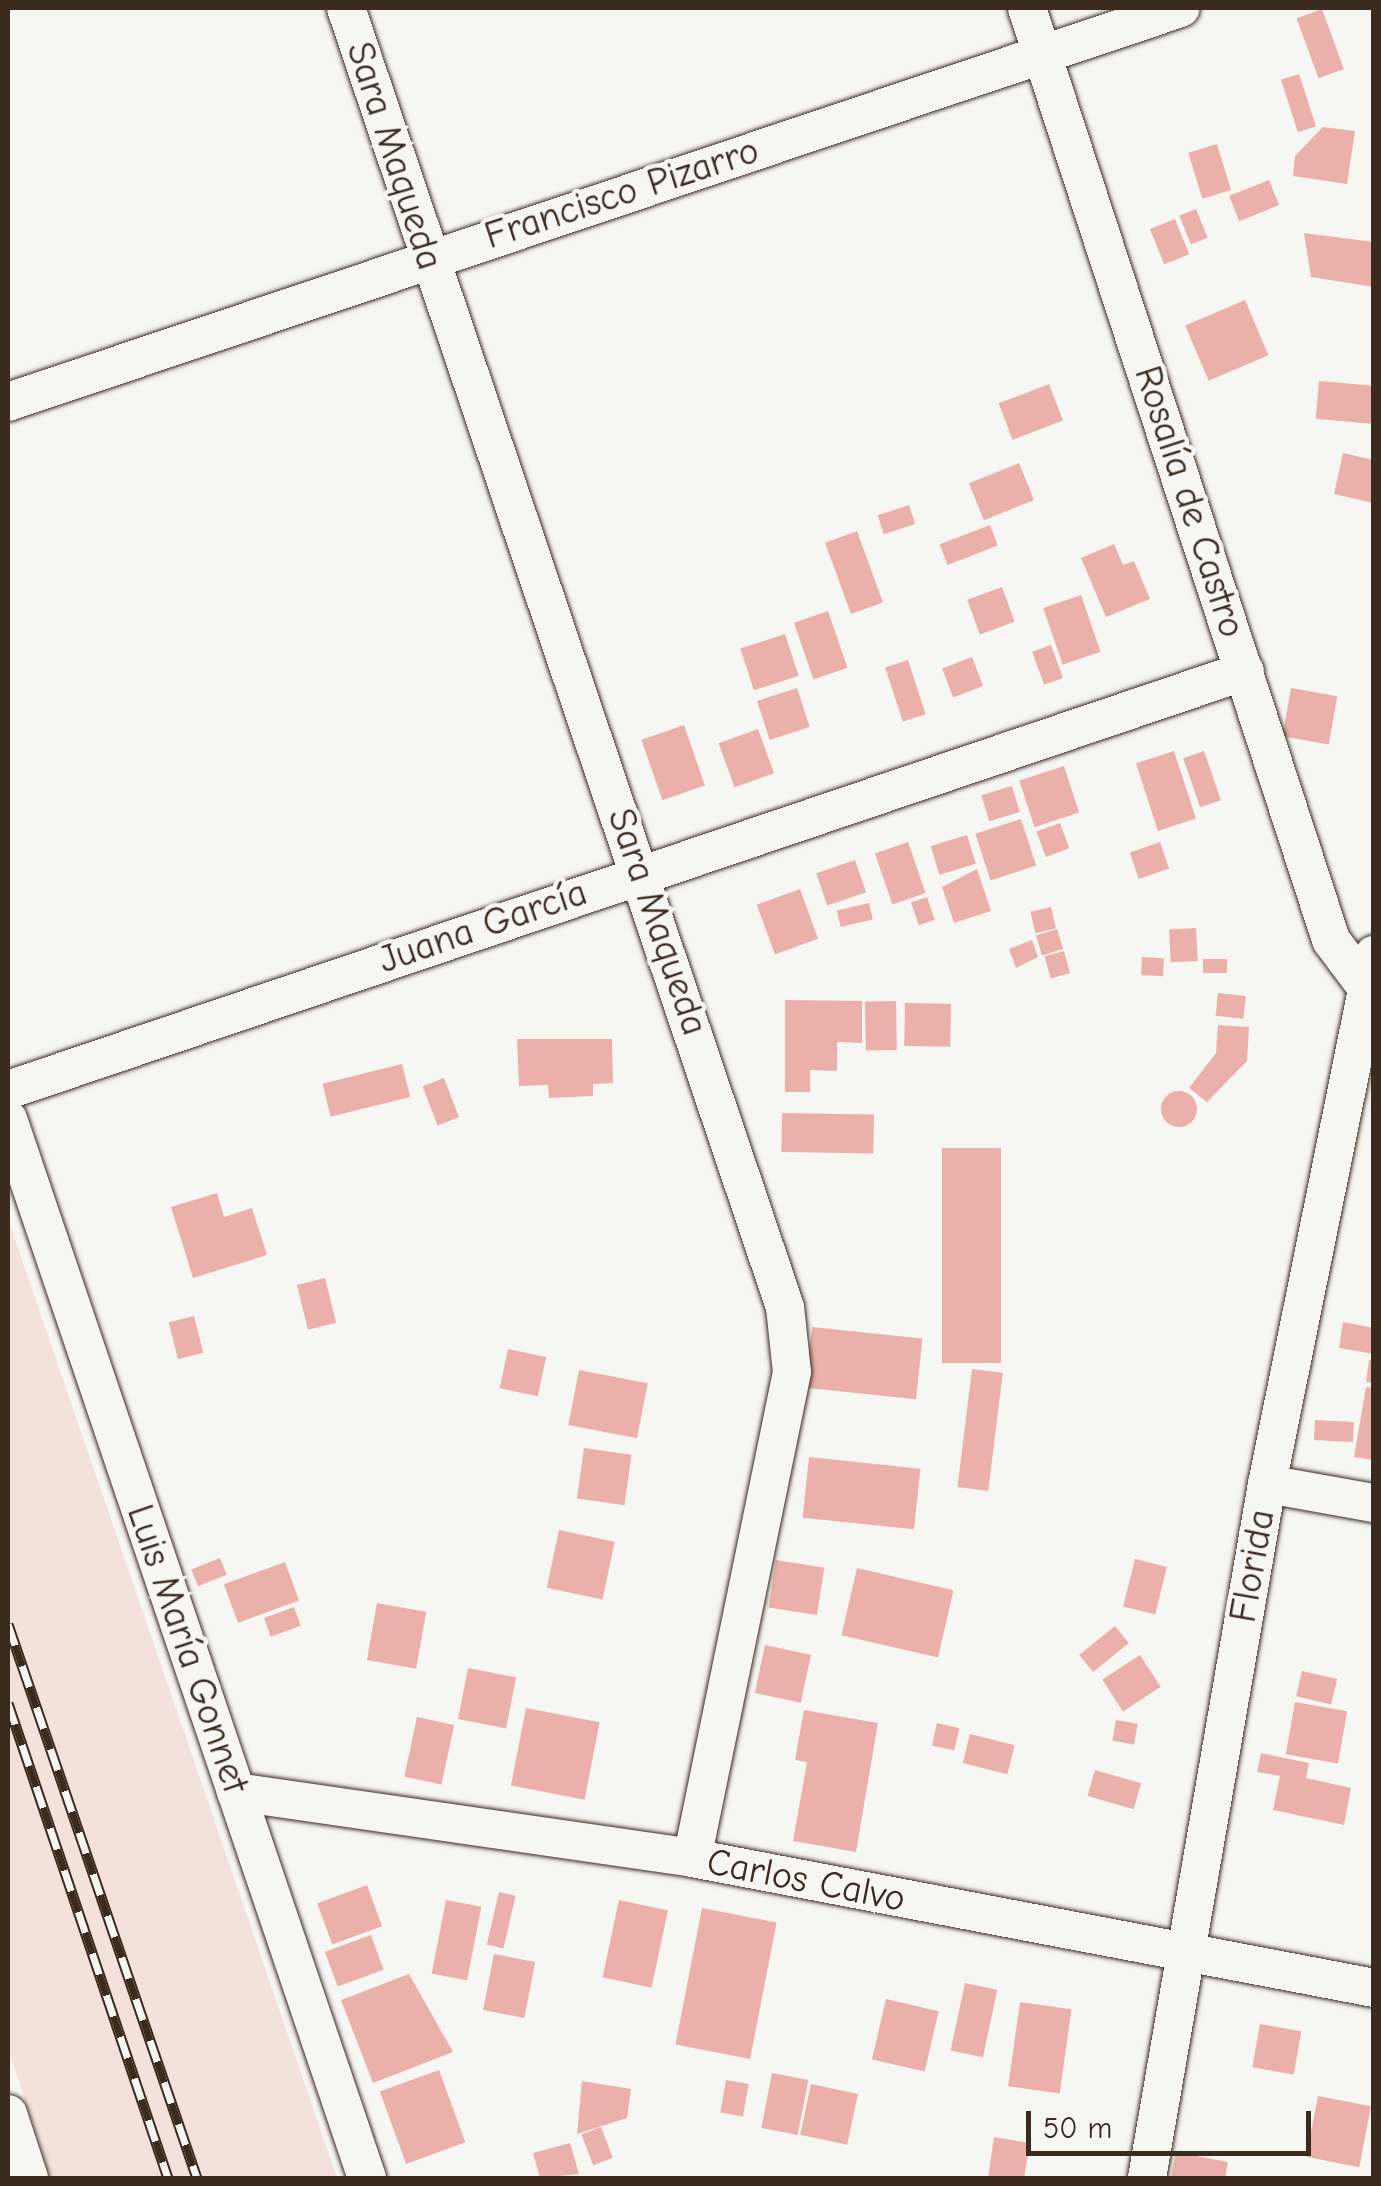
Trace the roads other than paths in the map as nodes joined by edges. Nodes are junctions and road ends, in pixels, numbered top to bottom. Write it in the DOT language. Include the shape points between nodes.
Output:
graph roads {
  1 [pos="346,8"];
  2 [pos="1027,8"];
  3 [pos="1181,8"];
  4 [pos="1043,55"];
  5 [pos="426,258"];
  6 [pos="8,402"];
  7 [pos="1245,671"];
  8 [pos="642,872"];
  9 [pos="1370,972"];
  10 [pos="1362,1073"];
  11 [pos="8,1090"];
  12 [pos="8,1119"];
  13 [pos="1267,1484"];
  14 [pos="1374,1503"];
  15 [pos="236,1792"];
  16 [pos="692,1858"];
  17 [pos="1186,1957"];
  18 [pos="1374,1988"];
  19 [pos="8,2114"];
  20 [pos="28,2178"];
  21 [pos="367,2178"];
  22 [pos="1146,2178"];
  1 -- 5 [label="street, Sara Maqueda"];
  2 -- 4 [label="street, Rosalía de Castro"];
  3 -- 4 [label="street, Francisco Pizarro"];
  4 -- 5 [label="street, Francisco Pizarro"];
  4 -- 7 [label="street, Rosalía de Castro"];
  5 -- 6 [label="street, Francisco Pizarro"];
  5 -- 8 [label="street, Sara Maqueda"];
  7 -- 8 [label="street, Juana García"];
  7 -- 9 [label="street, Rosalía de Castro" via="1331,940"];
  8 -- 11 [label="street, Juana García"];
  8 -- 16 [label="street, Sara Maqueda" via="785,1307 792,1372"];
  9 -- 10 [label="street, Florida"];
  10 -- 13 [label="street, Florida"];
  12 -- 15 [label="street, Luis María Gonnet"];
  13 -- 14 [label="street"];
  13 -- 17 [label="street, Florida"];
  15 -- 16 [label="street, Carlos Calvo"];
  15 -- 21 [label="street, Luis María Gonnet"];
  16 -- 17 [label="street, Carlos Calvo"];
  17 -- 18 [label="street, Carlos Calvo"];
  17 -- 22 [label="street, Florida"];
  19 -- 20 [label="street"];
}
